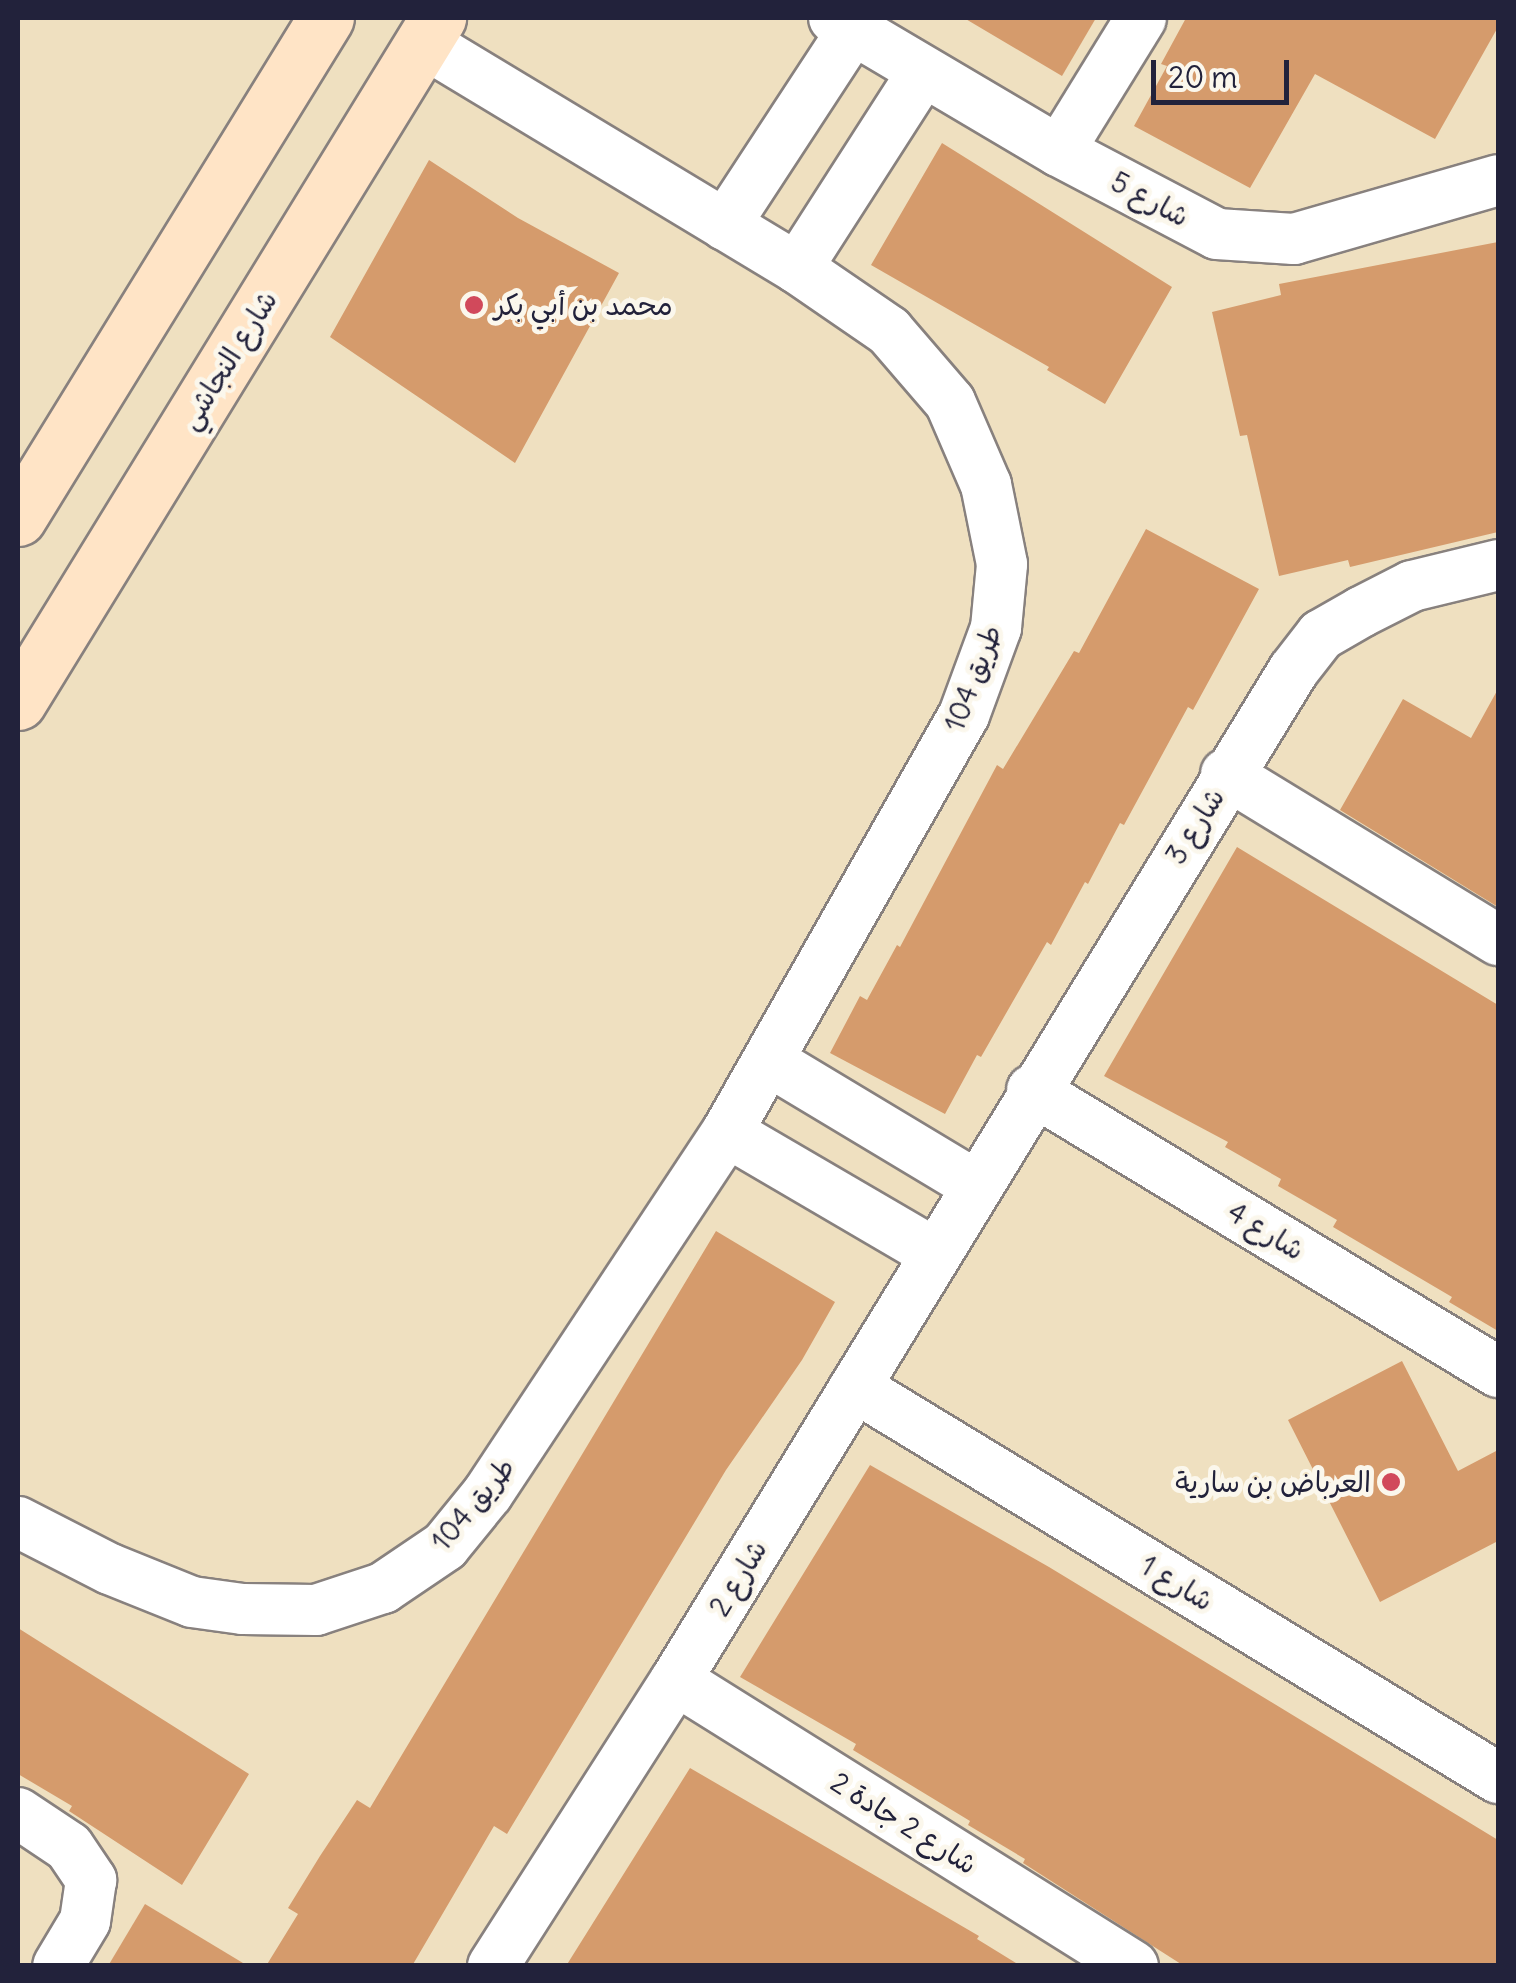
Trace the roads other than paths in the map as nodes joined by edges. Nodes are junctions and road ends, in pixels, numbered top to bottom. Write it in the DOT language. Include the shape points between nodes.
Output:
graph roads {
  1 [pos="326,18"];
  2 [pos="1141,18"];
  3 [pos="843,24"];
  4 [pos="431,30"];
  5 [pos="923,72"];
  6 [pos="1498,140"];
  7 [pos="1059,151"];
  8 [pos="1484,184"];
  9 [pos="725,225"];
  10 [pos="797,268"];
  11 [pos="18,518"];
  12 [pos="1498,566"];
  13 [pos="18,702"];
  14 [pos="1226,774"];
  15 [pos="1498,940"];
  16 [pos="769,1061"];
  17 [pos="1032,1090"];
  18 [pos="727,1132"];
  19 [pos="976,1185"];
  20 [pos="934,1253"];
  21 [pos="1498,1372"];
  22 [pos="855,1387"];
  23 [pos="18,1522"];
  24 [pos="676,1680"];
  25 [pos="1498,1778"];
  26 [pos="18,1813"];
  27 [pos="58,1966"];
  28 [pos="493,1966"];
  29 [pos="1133,1966"];
  1 -- 11 [label="main road"];
  2 -- 7 [label="street"];
  3 -- 5 [label="street, شارع 5"];
  3 -- 9 [label="street"];
  4 -- 9 [label="street, طريق 104"];
  4 -- 13 [label="main road, شارع النجاشي"];
  5 -- 7 [label="street, شارع 5"];
  5 -- 10 [label="street"];
  6 -- 8 [label="street"];
  7 -- 8 [label="street, شارع 5" via="1216,234 1294,239"];
  9 -- 10 [label="street, طريق 104"];
  10 -- 16 [label="street, طريق 104" via="889,330 950,402 986,485 1002,564 996,628 964,715"];
  12 -- 14 [label="street, شارع 3" via="1412,586 1322,635"];
  14 -- 15 [label="street"];
  14 -- 17 [label="street, شارع 3"];
  16 -- 18 [label="street, طريق 104"];
  16 -- 19 [label="street"];
  17 -- 19 [label="street, شارع 3"];
  17 -- 21 [label="street, شارع 4"];
  18 -- 20 [label="street"];
  18 -- 23 [label="street, طريق 104" via="488,1493 445,1546 383,1588 316,1610 192,1602"];
  19 -- 20 [label="street, شارع 2"];
  20 -- 22 [label="street, شارع 2"];
  22 -- 24 [label="street, شارع 2"];
  22 -- 25 [label="street, شارع 1"];
  24 -- 28 [label="street, شارع 2"];
  24 -- 29 [label="street, شارع 2 جادة 2"];
  26 -- 27 [label="street" via="69,1846 91,1880 86,1921"];
}
